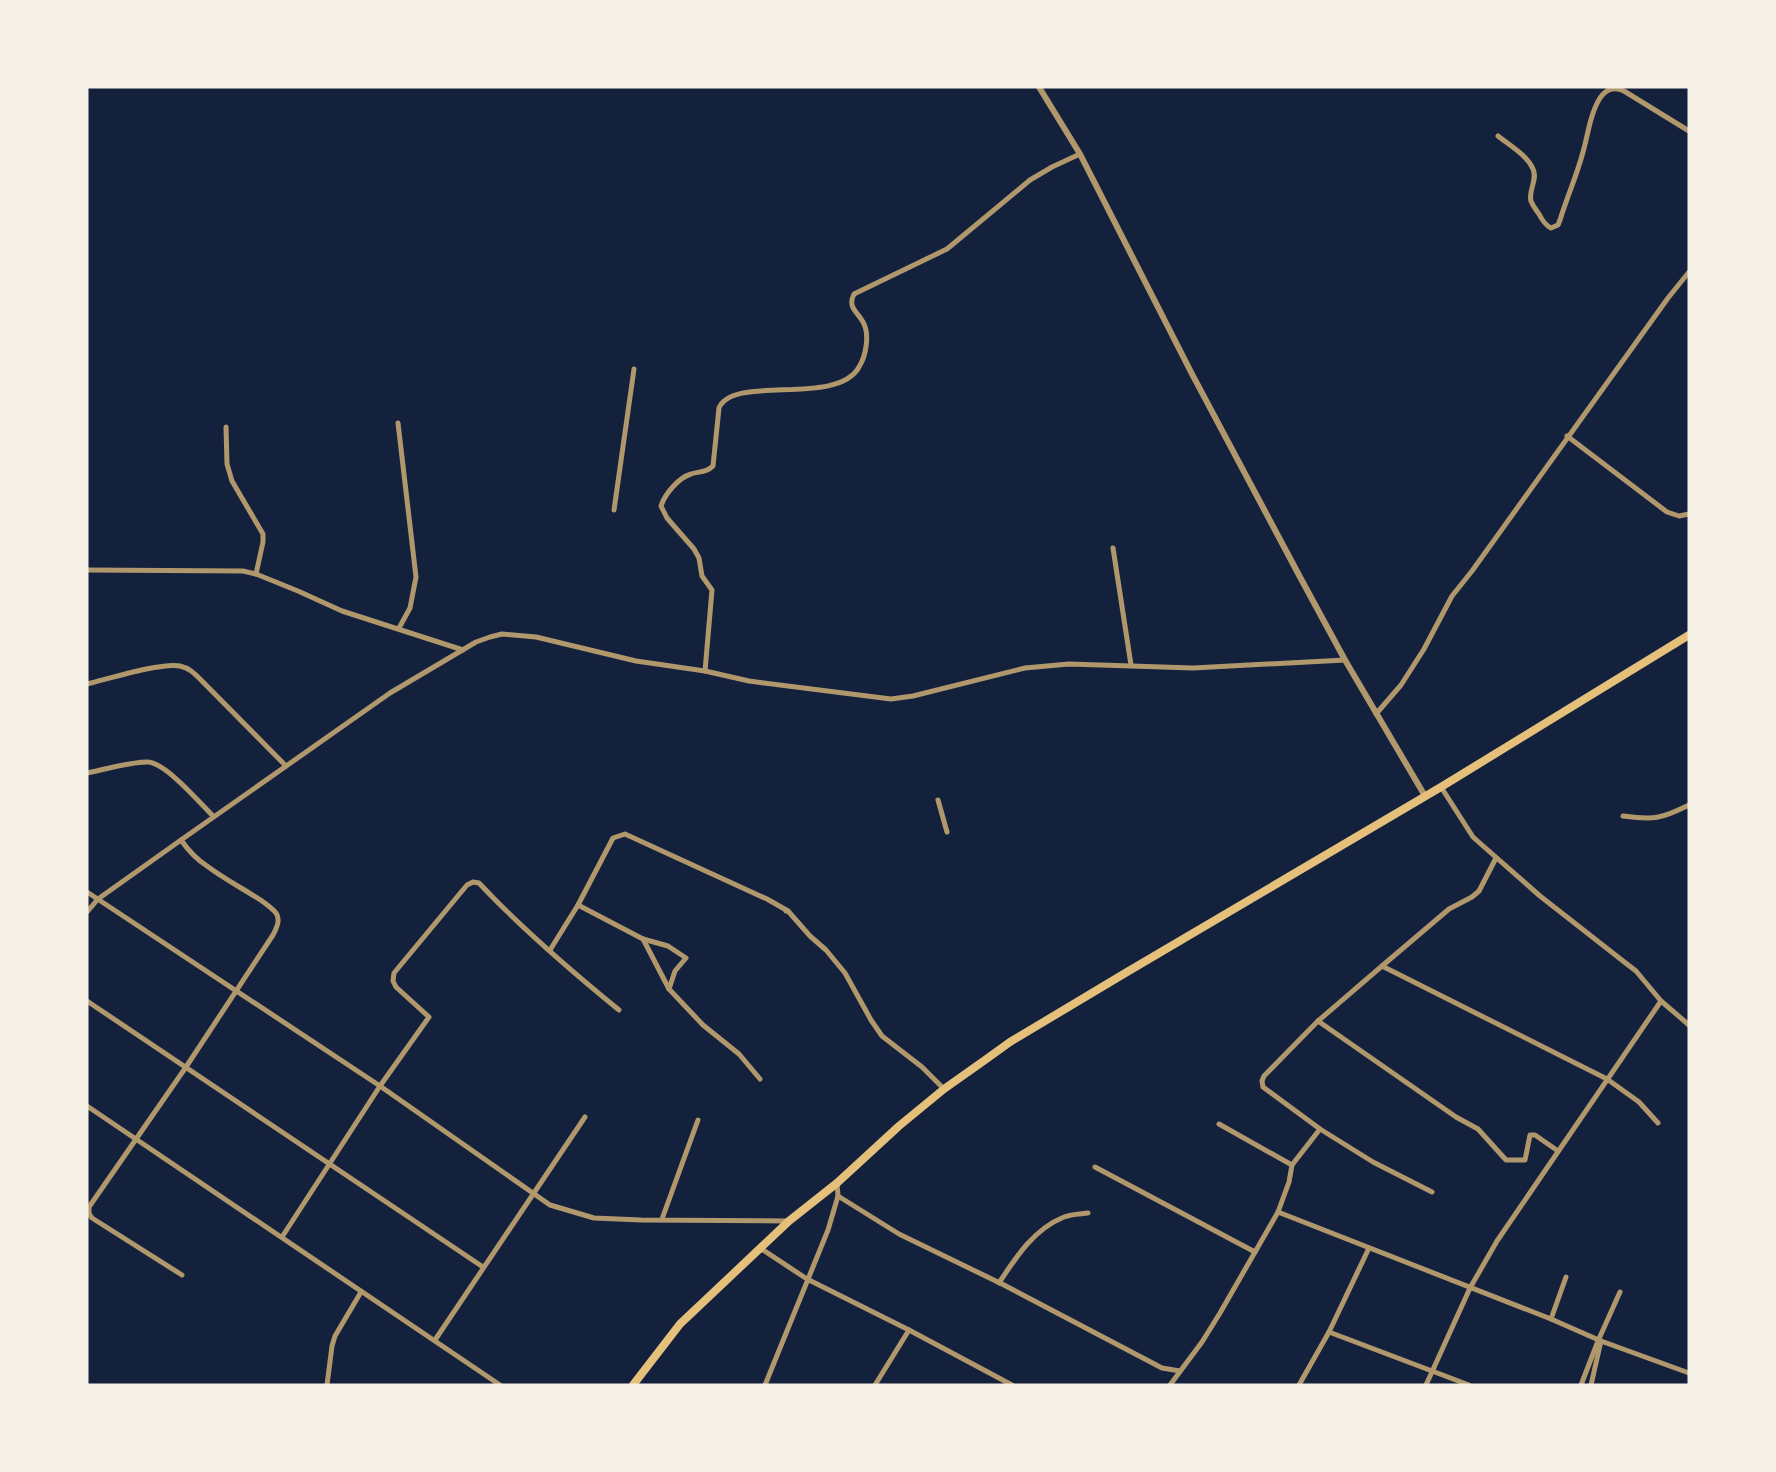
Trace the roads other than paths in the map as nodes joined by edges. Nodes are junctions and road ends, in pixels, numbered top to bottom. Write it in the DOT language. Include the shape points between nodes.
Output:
graph roads {
  1 [pos="1039,87"];
  2 [pos="1613,87"];
  3 [pos="1689,130"];
  4 [pos="1498,136"];
  5 [pos="1080,154"];
  6 [pos="1689,272"];
  7 [pos="634,369"];
  8 [pos="398,423"];
  9 [pos="226,427"];
  10 [pos="1567,436"];
  11 [pos="614,510"];
  12 [pos="1689,514"];
  13 [pos="1113,548"];
  14 [pos="87,570"];
  15 [pos="256,574"];
  16 [pos="399,628"];
  17 [pos="1689,635"];
  18 [pos="463,650"];
  19 [pos="1345,660"];
  20 [pos="1131,665"];
  21 [pos="705,671"];
  22 [pos="87,684"];
  23 [pos="1376,714"];
  24 [pos="286,766"];
  25 [pos="87,773"];
  26 [pos="1441,787"];
  27 [pos="1425,796"];
  28 [pos="938,800"];
  29 [pos="1689,805"];
  30 [pos="213,816"];
  31 [pos="1623,816"];
  32 [pos="947,832"];
  33 [pos="181,840"];
  34 [pos="1496,858"];
  35 [pos="87,892"];
  36 [pos="98,899"];
  37 [pos="578,905"];
  38 [pos="87,912"];
  39 [pos="643,939"];
  40 [pos="550,950"];
  41 [pos="1382,966"];
  42 [pos="669,989"];
  43 [pos="237,990"];
  44 [pos="87,1001"];
  45 [pos="1661,1001"];
  46 [pos="619,1010"];
  47 [pos="1318,1021"];
  48 [pos="1689,1025"];
  49 [pos="186,1067"];
  50 [pos="760,1079"];
  51 [pos="1607,1079"];
  52 [pos="380,1086"];
  53 [pos="944,1089"];
  54 [pos="87,1107"];
  55 [pos="585,1117"];
  56 [pos="698,1120"];
  57 [pos="1658,1123"];
  58 [pos="1219,1124"];
  59 [pos="1320,1129"];
  60 [pos="136,1141"];
  61 [pos="1558,1151"];
  62 [pos="330,1164"];
  63 [pos="1292,1165"];
  64 [pos="1095,1167"];
  65 [pos="837,1183"];
  66 [pos="1432,1192"];
  67 [pos="533,1193"];
  68 [pos="838,1196"];
  69 [pos="88,1212"];
  70 [pos="1278,1212"];
  71 [pos="1088,1213"];
  72 [pos="662,1220"];
  73 [pos="789,1221"];
  74 [pos="282,1237"];
  75 [pos="760,1248"];
  76 [pos="1369,1248"];
  77 [pos="1255,1252"];
  78 [pos="483,1267"];
  79 [pos="182,1275"];
  80 [pos="1566,1277"];
  81 [pos="807,1279"];
  82 [pos="999,1283"];
  83 [pos="1470,1288"];
  84 [pos="361,1292"];
  85 [pos="1620,1292"];
  86 [pos="1551,1319"];
  87 [pos="909,1330"];
  88 [pos="1329,1332"];
  89 [pos="435,1340"];
  90 [pos="1599,1341"];
  91 [pos="1180,1371"];
  92 [pos="1432,1371"];
  93 [pos="1689,1373"];
  94 [pos="327,1385"];
  95 [pos="500,1385"];
  96 [pos="633,1385"];
  97 [pos="765,1385"];
  98 [pos="875,1385"];
  99 [pos="1012,1385"];
  100 [pos="1170,1385"];
  101 [pos="1299,1385"];
  102 [pos="1426,1385"];
  103 [pos="1468,1385"];
  104 [pos="1581,1385"];
  105 [pos="1591,1385"];
  1 -- 5 [label="street"];
  2 -- 3 [label="street"];
  2 -- 4 [label="street" via="1600,99 1593,114 1560,220 1554,227 1547,226 1532,202 1535,177 1530,163"];
  5 -- 19 [label="street"];
  5 -- 21 [label="street" via="1030,180 947,249 854,294 852,304 864,324 866,343 865,355 849,378 827,386 744,393 721,404 713,466 685,477 670,490 661,506 694,549 702,576 712,590"];
  6 -- 10 [label="street"];
  7 -- 11 [label="street"];
  8 -- 16 [label="street" via="416,577 410,608"];
  9 -- 15 [label="street" via="227,464 232,481 263,534"];
  10 -- 12 [label="street" via="1667,512"];
  10 -- 23 [label="street" via="1452,596 1401,686"];
  13 -- 20 [label="street"];
  14 -- 15 [label="street"];
  15 -- 16 [label="street" via="342,611"];
  16 -- 18 [label="street"];
  17 -- 26 [label="main road"];
  18 -- 21 [label="street" via="490,637 515,634 636,661"];
  18 -- 24 [label="street" via="390,693"];
  19 -- 20 [label="street" via="1194,668"];
  19 -- 23 [label="street"];
  20 -- 21 [label="street" via="1025,668 891,699 749,681"];
  22 -- 24 [label="street" via="154,668 183,666"];
  23 -- 27 [label="street"];
  24 -- 30 [label="street"];
  25 -- 30 [label="street" via="150,762 177,780"];
  26 -- 27 [label="main road"];
  26 -- 34 [label="street" via="1473,837"];
  27 -- 53 [label="main road" via="1010,1042"];
  28 -- 32 [label="street"];
  29 -- 31 [label="street" via="1661,818"];
  30 -- 33 [label="street"];
  33 -- 36 [label="street"];
  33 -- 43 [label="street" via="197,859 267,905 278,918 273,935"];
  34 -- 41 [label="street" via="1479,891 1449,909"];
  34 -- 45 [label="street" via="1636,971"];
  35 -- 36 [label="street"];
  36 -- 38 [label="street"];
  36 -- 43 [label="street"];
  37 -- 39 [label="street"];
  37 -- 40 [label="street"];
  37 -- 53 [label="street" via="613,838 625,834 767,899 786,911 826,950 845,973 882,1036"];
  39 -- 42 [label="street"];
  39 -- 42 [label="street" via="668,946 686,958 675,971"];
  40 -- 46 [label="street"];
  40 -- 52 [label="street" via="479,883 467,885 394,973 396,987 429,1017"];
  41 -- 47 [label="street"];
  41 -- 51 [label="street"];
  42 -- 50 [label="street" via="703,1025 739,1054"];
  43 -- 49 [label="street"];
  43 -- 52 [label="street"];
  44 -- 49 [label="street"];
  45 -- 48 [label="street"];
  45 -- 51 [label="street"];
  47 -- 59 [label="street" via="1262,1081 1263,1087"];
  47 -- 61 [label="street" via="1478,1129 1506,1160 1525,1160 1530,1135"];
  49 -- 60 [label="street"];
  49 -- 62 [label="street"];
  51 -- 57 [label="street" via="1639,1102"];
  51 -- 61 [label="street"];
  52 -- 62 [label="street"];
  52 -- 67 [label="street"];
  53 -- 65 [label="main road"];
  54 -- 60 [label="street"];
  55 -- 67 [label="street"];
  56 -- 72 [label="street"];
  58 -- 63 [label="street"];
  59 -- 63 [label="street"];
  59 -- 66 [label="street"];
  60 -- 69 [label="street"];
  60 -- 74 [label="street"];
  61 -- 83 [label="street"];
  62 -- 74 [label="street"];
  62 -- 78 [label="street"];
  63 -- 70 [label="street"];
  64 -- 77 [label="street"];
  65 -- 68 [label="street"];
  65 -- 73 [label="main road"];
  67 -- 72 [label="street" via="550,1205 594,1218"];
  67 -- 78 [label="street"];
  68 -- 81 [label="street"];
  68 -- 82 [label="street" via="900,1234"];
  69 -- 79 [label="street"];
  70 -- 76 [label="street"];
  70 -- 77 [label="street"];
  71 -- 82 [label="street" via="1065,1216 1038,1232"];
  72 -- 73 [label="street"];
  73 -- 75 [label="main road"];
  74 -- 84 [label="street"];
  75 -- 81 [label="street"];
  75 -- 96 [label="main road" via="680,1324"];
  76 -- 83 [label="street"];
  76 -- 88 [label="street"];
  77 -- 91 [label="street" via="1202,1342"];
  78 -- 89 [label="street"];
  80 -- 86 [label="street"];
  81 -- 87 [label="street"];
  81 -- 97 [label="street"];
  82 -- 91 [label="street" via="1162,1368"];
  83 -- 86 [label="street"];
  83 -- 92 [label="street"];
  84 -- 89 [label="street"];
  84 -- 94 [label="street" via="335,1336"];
  85 -- 90 [label="street"];
  86 -- 90 [label="street"];
  87 -- 98 [label="street"];
  87 -- 99 [label="street"];
  88 -- 92 [label="street"];
  88 -- 101 [label="street"];
  89 -- 95 [label="street"];
  90 -- 93 [label="street"];
  90 -- 104 [label="street"];
  90 -- 105 [label="street"];
  91 -- 100 [label="street"];
  92 -- 102 [label="street"];
  92 -- 103 [label="street"];
}
